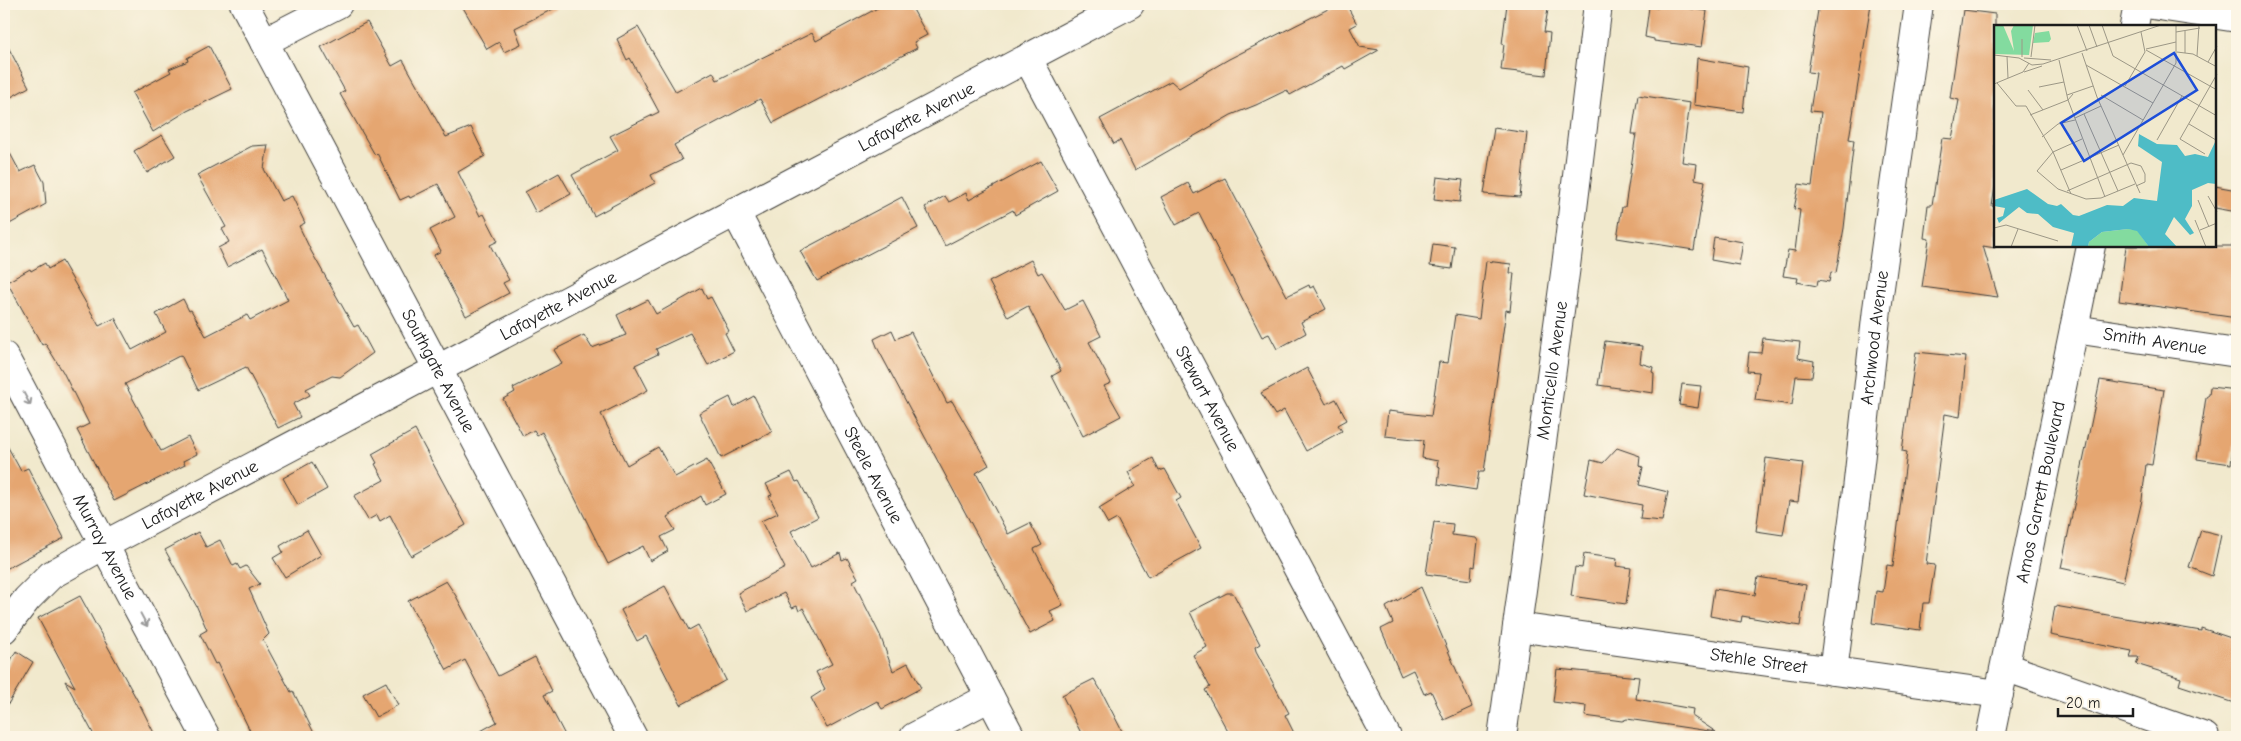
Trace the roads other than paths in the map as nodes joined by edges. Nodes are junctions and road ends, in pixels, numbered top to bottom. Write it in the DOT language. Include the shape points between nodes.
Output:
graph roads {
  1 [pos="244,4"];
  2 [pos="338,4"];
  3 [pos="1130,4"];
  4 [pos="1598,4"];
  5 [pos="1919,4"];
  6 [pos="2138,4"];
  7 [pos="2146,4"];
  8 [pos="2237,18"];
  9 [pos="2134,25"];
  10 [pos="264,42"];
  11 [pos="1028,59"];
  12 [pos="735,212"];
  13 [pos="2091,248"];
  14 [pos="2074,329"];
  15 [pos="2237,353"];
  16 [pos="4,356"];
  17 [pos="436,369"];
  18 [pos="104,545"];
  19 [pos="1517,627"];
  20 [pos="4,629"];
  21 [pos="2005,667"];
  22 [pos="1833,671"];
  23 [pos="1999,694"];
  24 [pos="990,698"];
  25 [pos="206,737"];
  26 [pos="632,737"];
  27 [pos="914,737"];
  28 [pos="1011,737"];
  29 [pos="1387,737"];
  30 [pos="1502,737"];
  31 [pos="1990,737"];
  32 [pos="2205,737"];
  1 -- 10 [label="street, Southgate Avenue"];
  2 -- 10 [label="street"];
  3 -- 11 [label="street, Lafayette Avenue"];
  4 -- 19 [label="street, Monticello Avenue"];
  5 -- 22 [label="street, Archwood Avenue" via="1877,309"];
  6 -- 9 [label="street"];
  7 -- 8 [label="street"];
  10 -- 17 [label="street, Southgate Avenue"];
  11 -- 12 [label="street, Lafayette Avenue"];
  11 -- 29 [label="street, Stewart Avenue"];
  12 -- 17 [label="street, Lafayette Avenue"];
  12 -- 24 [label="street, Steele Avenue"];
  13 -- 14 [label="street, Amos Garrett Boulevard"];
  14 -- 15 [label="street, Smith Avenue"];
  14 -- 21 [label="street, Amos Garrett Boulevard"];
  16 -- 18 [label="street, Murray Avenue, one-way"];
  17 -- 18 [label="street, Lafayette Avenue"];
  17 -- 26 [label="street, Southgate Avenue"];
  18 -- 20 [label="street, Lafayette Avenue" via="51,575"];
  18 -- 25 [label="street, Murray Avenue, one-way"];
  19 -- 22 [label="street, Stehle Street"];
  19 -- 30 [label="street, Monticello Avenue"];
  21 -- 23 [label="street, Amos Garrett Boulevard"];
  21 -- 32 [label="street"];
  22 -- 23 [label="street, Stehle Street"];
  23 -- 31 [label="street, Amos Garrett Boulevard"];
  24 -- 27 [label="street"];
  24 -- 28 [label="street, Steele Avenue"];
}
